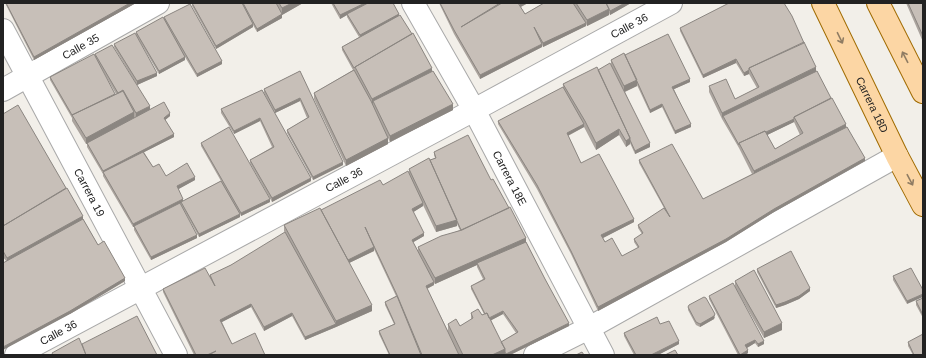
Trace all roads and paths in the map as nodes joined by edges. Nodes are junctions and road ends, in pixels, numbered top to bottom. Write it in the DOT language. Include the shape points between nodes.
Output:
graph roads {
  1 [pos="158,3"];
  2 [pos="413,3"];
  3 [pos="671,3"];
  4 [pos="823,3"];
  5 [pos="878,3"];
  6 [pos="3,30"];
  7 [pos="28,76"];
  8 [pos="3,90"];
  9 [pos="923,92"];
  10 [pos="474,110"];
  11 [pos="897,156"];
  12 [pos="923,205"];
  13 [pos="141,288"];
  14 [pos="589,328"];
  15 [pos="16,355"];
  16 [pos="176,355"];
  17 [pos="535,355"];
  18 [pos="603,355"];
  1 -- 7 [label="street, Calle 35"];
  2 -- 10 [label="street, Carrera 18E"];
  3 -- 10 [label="street, Calle 36"];
  4 -- 11 [label="main road, Carrera 18D, one-way"];
  9 -- 5 [label="main road, one-way"];
  6 -- 7 [label="street, Carrera 19"];
  7 -- 8 [label="street, Calle 35"];
  7 -- 13 [label="street, Carrera 19"];
  10 -- 13 [label="street, Calle 36"];
  10 -- 14 [label="street, Carrera 18E"];
  11 -- 12 [label="main road, Carrera 18D, one-way"];
  11 -- 14 [label="street"];
  13 -- 15 [label="street, Calle 36"];
  13 -- 16 [label="street, Carrera 19"];
  14 -- 17 [label="street"];
  14 -- 18 [label="street, Carrera 18E"];
}
